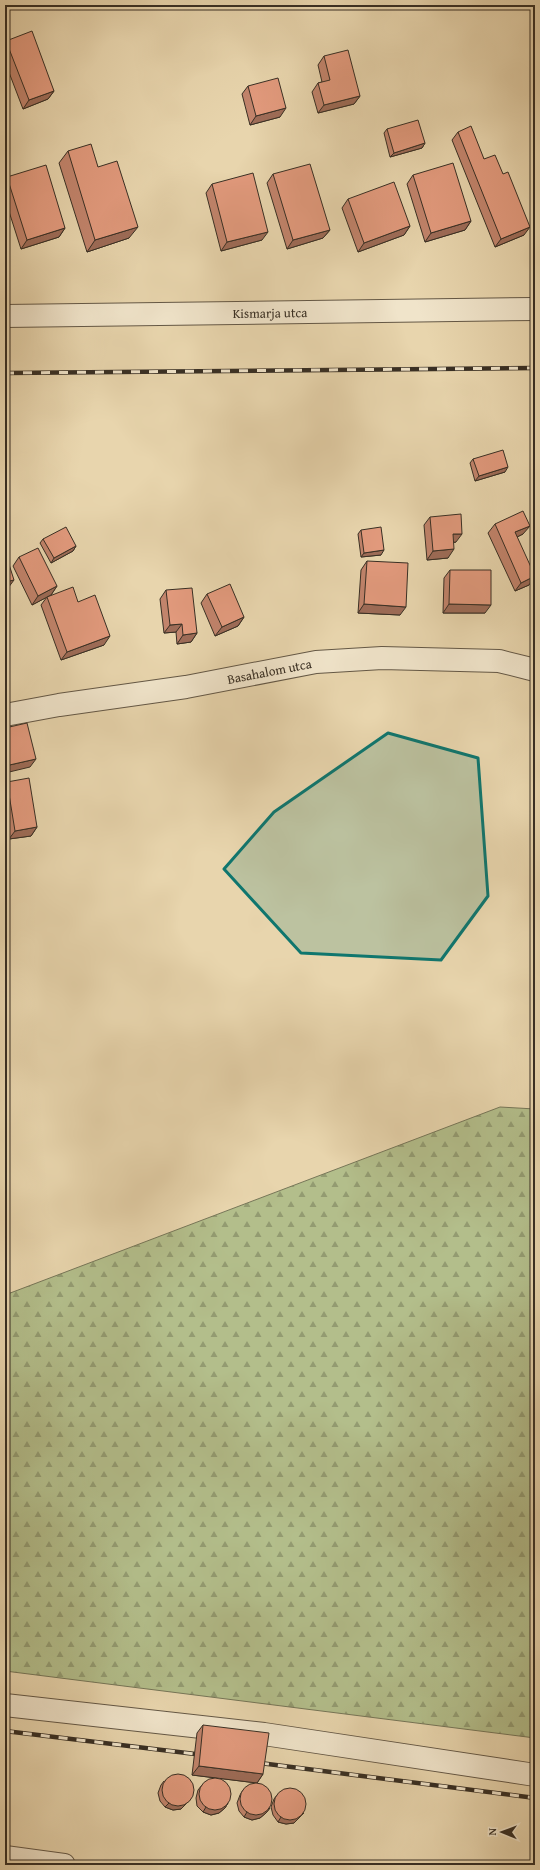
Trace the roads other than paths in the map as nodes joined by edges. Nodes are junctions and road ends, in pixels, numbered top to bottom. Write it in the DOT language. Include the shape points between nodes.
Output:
graph roads {
  1 [pos="535,309"];
  2 [pos="5,316"];
  3 [pos="535,670"];
  4 [pos="5,715"];
  5 [pos="5,1705"];
  6 [pos="535,1775"];
  7 [pos="5,1857"];
  8 [pos="64,1865"];
  1 -- 2 [label="street, Kismarja utca"];
  3 -- 4 [label="street, Basahalom utca" via="499,661 382,658 316,662 186,687"];
  5 -- 6 [label="street" via="264,1734"];
  7 -- 8 [label="street"];
}
